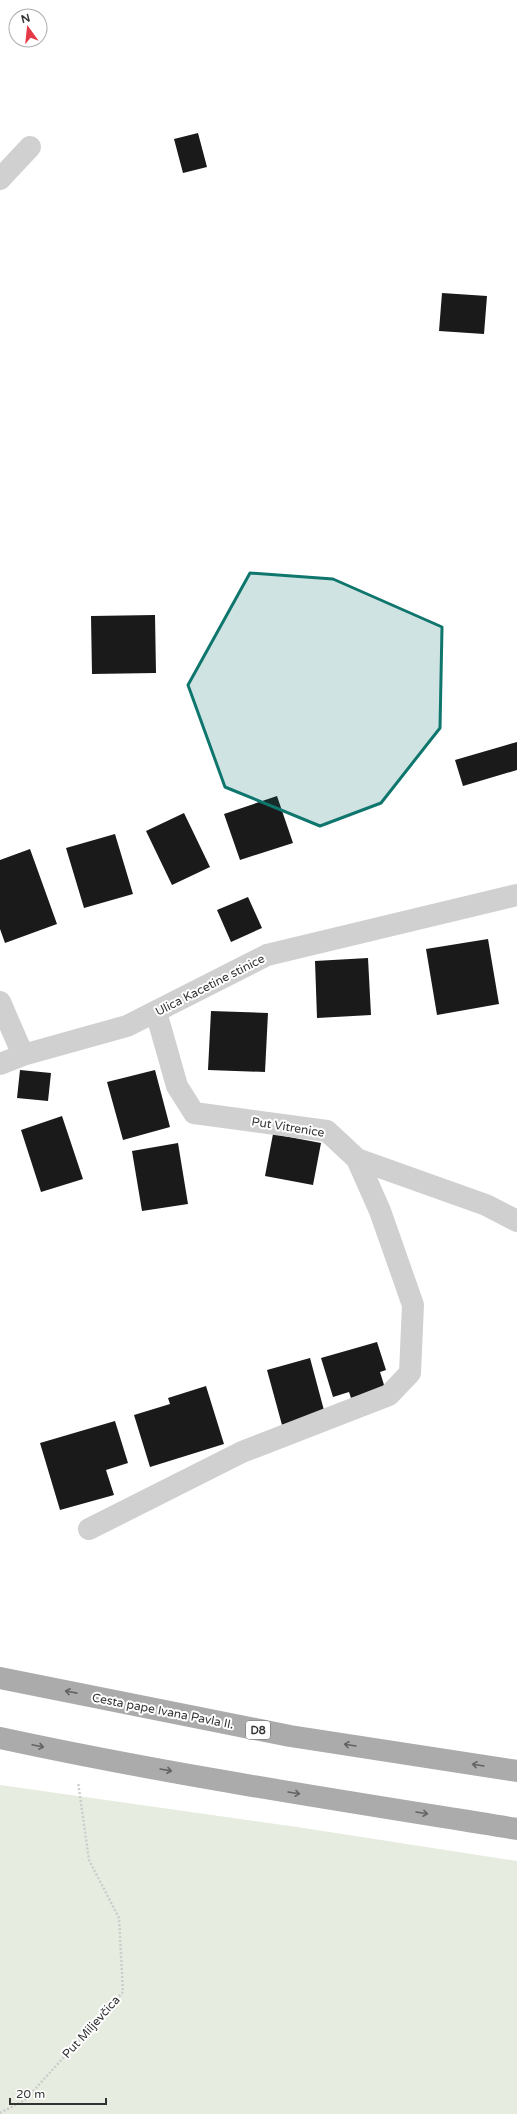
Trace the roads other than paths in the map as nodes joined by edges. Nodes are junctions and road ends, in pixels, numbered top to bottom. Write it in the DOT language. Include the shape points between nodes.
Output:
graph roads {
  1 [pos="30,147"];
  2 [pos="0,179"];
  3 [pos="517,895"];
  4 [pos="0,1002"];
  5 [pos="156,1012"];
  6 [pos="23,1054"];
  7 [pos="0,1064"];
  8 [pos="357,1159"];
  9 [pos="517,1221"];
  10 [pos="89,1529"];
  11 [pos="0,1678"];
  12 [pos="0,1738"];
  13 [pos="517,1771"];
  14 [pos="517,1829"];
  1 -- 2 [label="street"];
  3 -- 5 [label="street, Ulica Kacetine stinice" via="267,955"];
  4 -- 6 [label="street"];
  5 -- 6 [label="street, Ulica Kacetine stinice" via="127,1026"];
  5 -- 8 [label="street, Put Vitrenice" via="177,1086 194,1114 327,1131"];
  6 -- 7 [label="street, Ulica Kacetine stinice"];
  8 -- 9 [label="street, Put Vitrenice" via="486,1205"];
  8 -- 10 [label="street" via="380,1211 413,1305 410,1373 389,1395 242,1452"];
  13 -- 11 [label="main road, Cesta pape Ivana Pavla II. / D8, one-way" via="290,1736"];
  12 -- 14 [label="main road, one-way" via="254,1786"];
}
